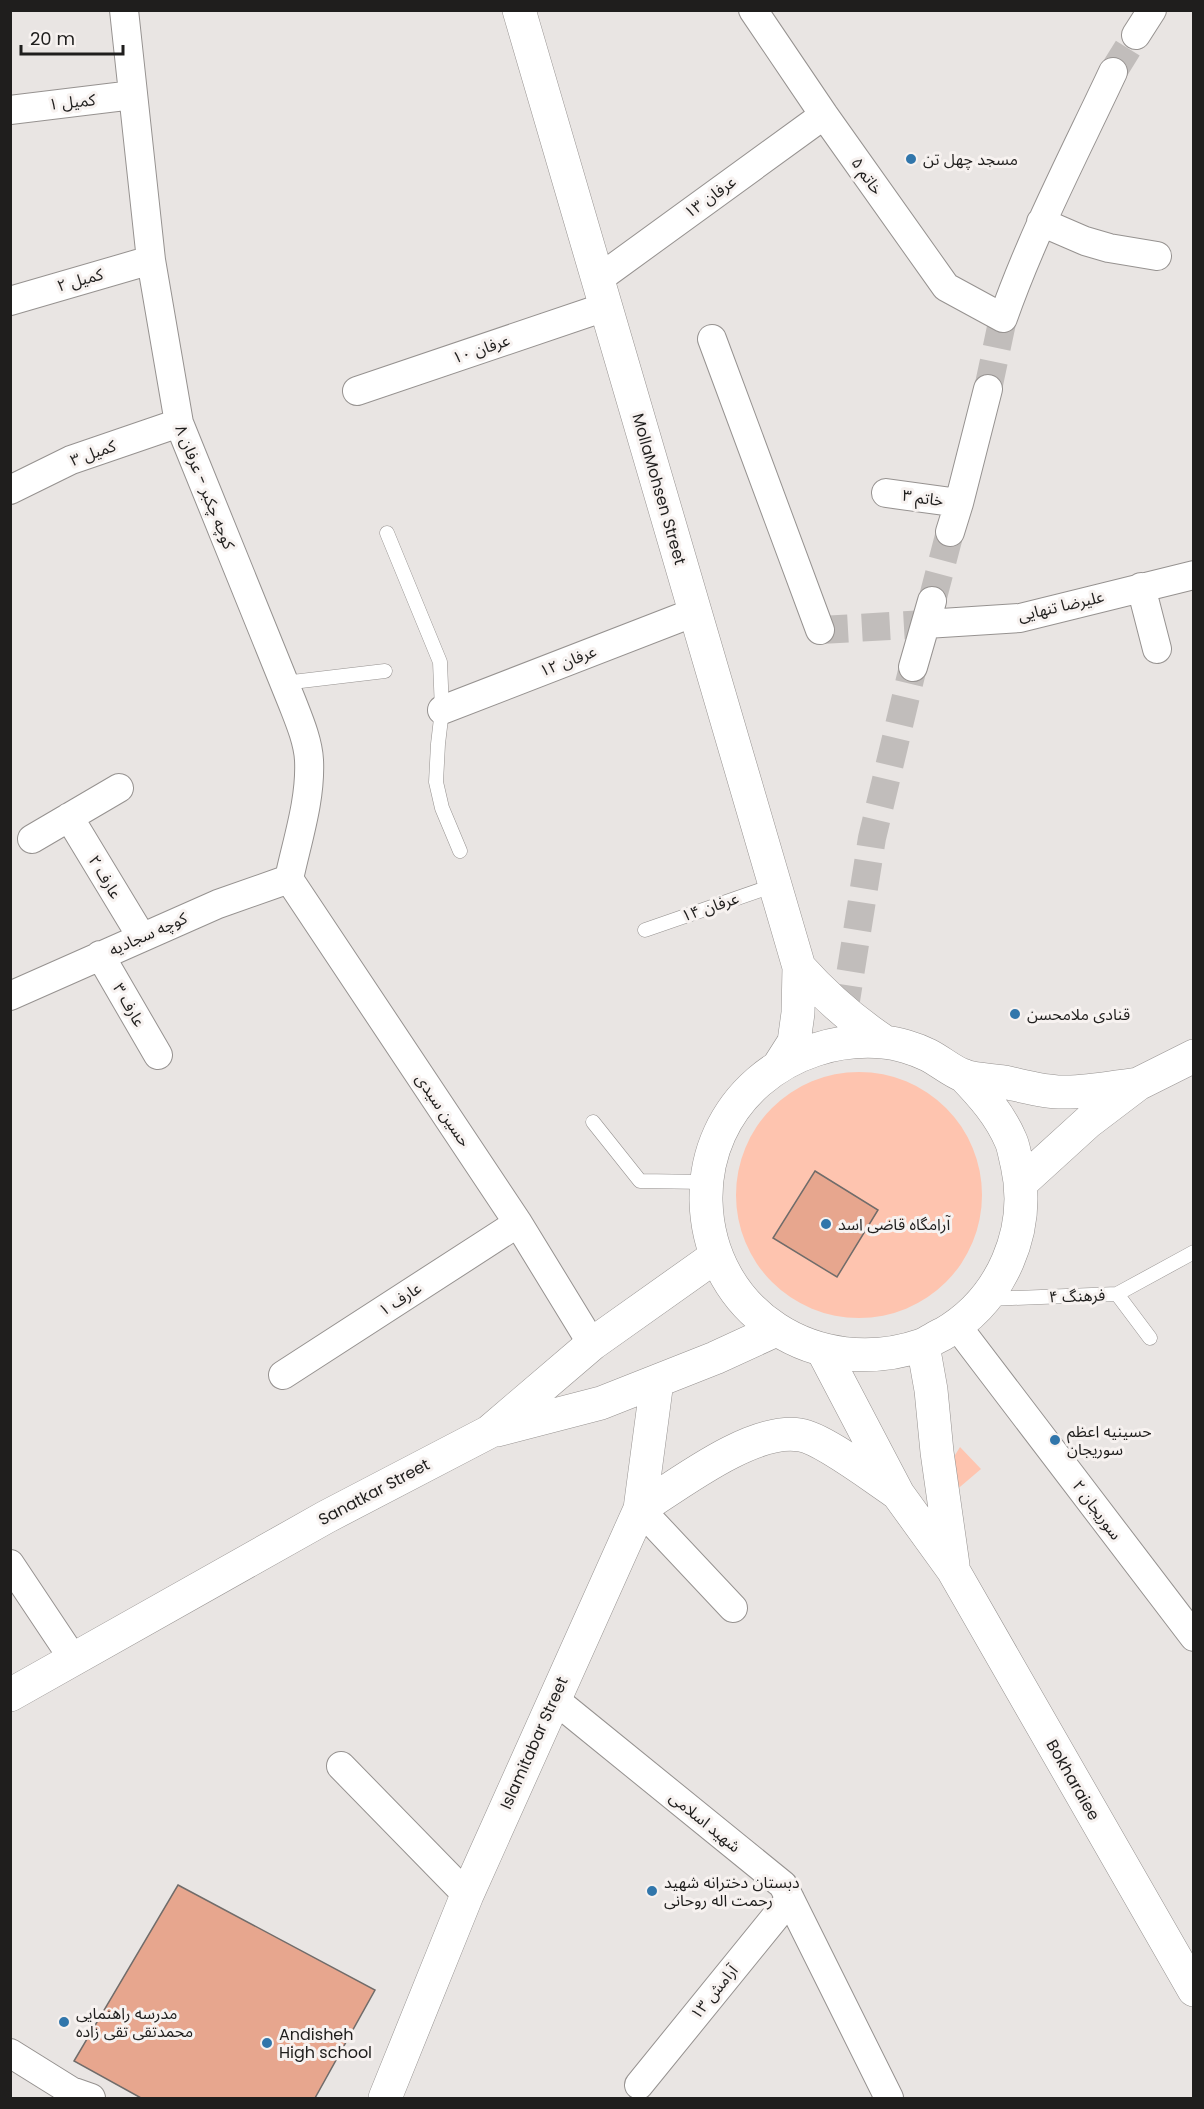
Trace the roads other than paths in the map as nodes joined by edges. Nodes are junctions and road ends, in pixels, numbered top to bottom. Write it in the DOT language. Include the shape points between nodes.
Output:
graph roads {
  1 [pos="124,10"];
  2 [pos="519,10"];
  3 [pos="1152,10"];
  4 [pos="763,14"];
  5 [pos="1137,35"];
  6 [pos="1113,72"];
  7 [pos="133,95"];
  8 [pos="10,110"];
  9 [pos="824,115"];
  10 [pos="1041,222"];
  11 [pos="1157,256"];
  12 [pos="151,260"];
  13 [pos="601,293"];
  14 [pos="10,301"];
  15 [pos="712,339"];
  16 [pos="988,389"];
  17 [pos="357,391"];
  18 [pos="179,423"];
  19 [pos="10,490"];
  20 [pos="886,493"];
  21 [pos="959,503"];
  22 [pos="950,532"];
  23 [pos="387,533"];
  24 [pos="1194,575"];
  25 [pos="1141,587"];
  26 [pos="695,612"];
  27 [pos="820,630"];
  28 [pos="1157,649"];
  29 [pos="913,667"];
  30 [pos="385,671"];
  31 [pos="284,683"];
  32 [pos="442,710"];
  33 [pos="119,788"];
  34 [pos="69,817"];
  35 [pos="32,839"];
  36 [pos="460,851"];
  37 [pos="289,879"];
  38 [pos="775,885"];
  39 [pos="645,930"];
  40 [pos="141,936"];
  41 [pos="100,955"];
  42 [pos="799,967"];
  43 [pos="10,996"];
  44 [pos="885,1042"];
  45 [pos="158,1055"];
  46 [pos="1194,1056"];
  47 [pos="780,1064"];
  48 [pos="963,1076"];
  49 [pos="1138,1084"];
  50 [pos="593,1122"];
  51 [pos="706,1182"];
  52 [pos="1021,1183"];
  53 [pos="518,1223"];
  54 [pos="1194,1252"];
  55 [pos="716,1256"];
  56 [pos="1117,1294"];
  57 [pos="986,1299"];
  58 [pos="957,1326"];
  59 [pos="777,1330"];
  60 [pos="1150,1338"];
  61 [pos="592,1344"];
  62 [pos="924,1345"];
  63 [pos="823,1351"];
  64 [pos="283,1375"];
  65 [pos="657,1381"];
  66 [pos="489,1432"];
  67 [pos="898,1494"];
  68 [pos="640,1509"];
  69 [pos="10,1564"];
  70 [pos="953,1570"];
  71 [pos="733,1608"];
  72 [pos="1194,1637"];
  73 [pos="74,1660"];
  74 [pos="10,1695"];
  75 [pos="554,1699"];
  76 [pos="341,1766"];
  77 [pos="467,1895"];
  78 [pos="790,1899"];
  79 [pos="1194,1990"];
  80 [pos="11,2056"];
  81 [pos="639,2085"];
  82 [pos="91,2098"];
  83 [pos="385,2098"];
  84 [pos="889,2098"];
  1 -- 7 [label="street, کوچه چکبر - عرفان ۸"];
  2 -- 13 [label="main road, MollaMohsen Street"];
  3 -- 5 [label="street"];
  4 -- 9 [label="street, خاتم ۵"];
  6 -- 10 [label="street"];
  7 -- 8 [label="street, کمیل ۱"];
  7 -- 12 [label="street, کوچه چکبر - عرفان ۸"];
  9 -- 10 [label="street, خاتم ۵" via="946,286 1003,318"];
  9 -- 13 [label="street, عرفان ۱۳"];
  10 -- 11 [label="street" via="1084,241"];
  12 -- 14 [label="street, کمیل ۲"];
  12 -- 18 [label="street, کوچه چکبر - عرفان ۸"];
  13 -- 17 [label="street, عرفان ۱۰"];
  13 -- 26 [label="main road, MollaMohsen Street"];
  15 -- 27 [label="street"];
  16 -- 21 [label="street"];
  18 -- 19 [label="street, کمیل ۳" via="71,460"];
  18 -- 31 [label="street, کوچه چکبر - عرفان ۸"];
  20 -- 21 [label="street, خاتم ۳"];
  21 -- 22 [label="street"];
  23 -- 32 [label="lane" via="440,662"];
  24 -- 25 [label="street, علیرضا تنهایی"];
  25 -- 28 [label="street"];
  25 -- 29 [label="street, علیرضا تنهایی" via="1020,618 929,612"];
  26 -- 32 [label="street, عرفان ۱۲"];
  26 -- 38 [label="main road, MollaMohsen Street"];
  30 -- 31 [label="lane"];
  31 -- 37 [label="street, کوچه چکبر - عرفان ۸" via="309,759 306,802"];
  32 -- 36 [label="lane" via="436,782"];
  33 -- 34 [label="street"];
  34 -- 35 [label="street"];
  34 -- 40 [label="street, عارف ۲"];
  37 -- 40 [label="street, کوچه سجادیه"];
  37 -- 53 [label="street, حسین سیدی"];
  38 -- 39 [label="lane, عرفان ۱۴"];
  38 -- 42 [label="main road, MollaMohsen Street"];
  40 -- 41 [label="street, کوچه سجادیه"];
  41 -- 43 [label="street, کوچه سجادیه"];
  41 -- 45 [label="street, عارف ۳"];
  42 -- 44 [label="main road" via="844,1012"];
  42 -- 47 [label="main road" via="794,1042"];
  44 -- 47 [label="main road" via="830,1044"];
  44 -- 48 [label="main road" via="926,1054"];
  46 -- 49 [label="main road"];
  47 -- 51 [label="main road" via="752,1086 729,1114 714,1147"];
  48 -- 49 [label="main road" via="1062,1092"];
  48 -- 52 [label="main road" via="992,1106 1012,1142"];
  49 -- 52 [label="main road" via="1088,1122"];
  50 -- 51 [label="lane" via="640,1181"];
  51 -- 55 [label="main road" via="707,1220"];
  52 -- 57 [label="main road" via="1020,1224 1008,1264"];
  53 -- 61 [label="street, حسین سیدی"];
  53 -- 64 [label="street, عارف ۱"];
  54 -- 56 [label="lane, فرهنگ ۴"];
  55 -- 59 [label="main road" via="734,1290"];
  55 -- 61 [label="main road, Sanatkar Street"];
  56 -- 57 [label="lane, فرهنگ ۴"];
  56 -- 60 [label="lane"];
  57 -- 58 [label="main road"];
  58 -- 62 [label="main road"];
  58 -- 72 [label="street, سوریجان ۲"];
  59 -- 63 [label="main road"];
  59 -- 65 [label="main road"];
  61 -- 66 [label="main road, Sanatkar Street"];
  62 -- 63 [label="main road" via="874,1356"];
  62 -- 70 [label="main road, Bokharaiee"];
  63 -- 67 [label="main road, Bokharaiee"];
  65 -- 66 [label="main road" via="601,1402"];
  65 -- 68 [label="main road, Islamitabar Street"];
  66 -- 73 [label="main road, Sanatkar Street" via="326,1517"];
  67 -- 68 [label="main road" via="816,1441 800,1435 773,1436 722,1458"];
  67 -- 70 [label="main road, Bokharaiee"];
  68 -- 71 [label="street"];
  68 -- 75 [label="main road, Islamitabar Street"];
  69 -- 73 [label="street"];
  70 -- 79 [label="main road, Bokharaiee"];
  73 -- 74 [label="main road, Sanatkar Street"];
  75 -- 77 [label="main road, Islamitabar Street"];
  75 -- 78 [label="street, شهید اسلامی" via="783,1885"];
  76 -- 77 [label="street"];
  77 -- 83 [label="main road, Islamitabar Street"];
  78 -- 81 [label="street, آرامش ۱۳"];
  78 -- 84 [label="street, شهید اسلامی"];
  80 -- 82 [label="street" via="71,2091"];
}
